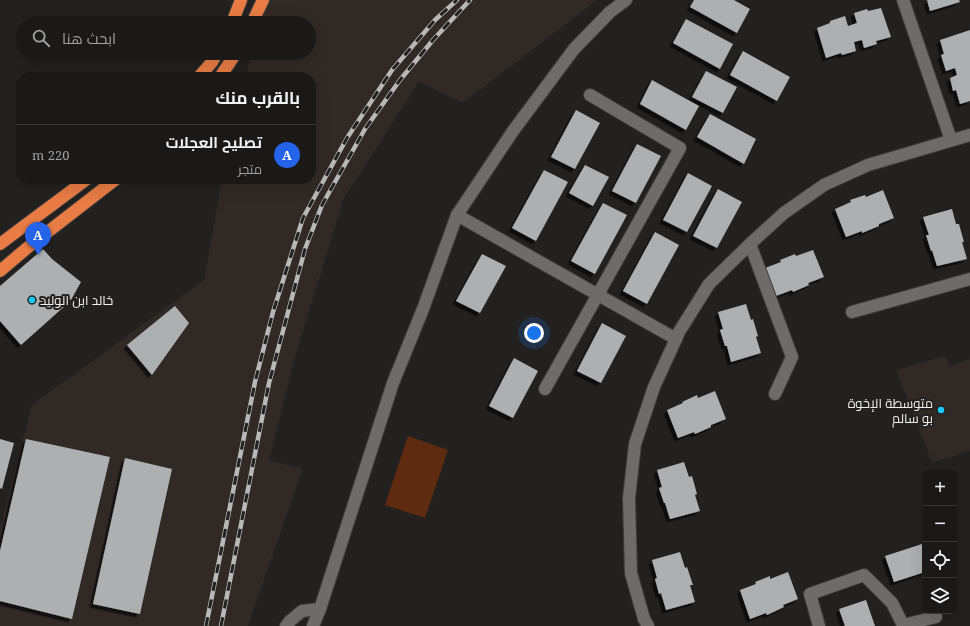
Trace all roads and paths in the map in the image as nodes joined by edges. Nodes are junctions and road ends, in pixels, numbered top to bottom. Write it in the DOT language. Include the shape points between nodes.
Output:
graph roads {
  1 [pos="242,0"];
  2 [pos="263,0"];
  3 [pos="626,0"];
  4 [pos="902,0"];
  5 [pos="235,16"];
  6 [pos="255,16"];
  7 [pos="213,60"];
  8 [pos="231,60"];
  9 [pos="203,72"];
  10 [pos="223,72"];
  11 [pos="590,95"];
  12 [pos="970,135"];
  13 [pos="952,140"];
  14 [pos="80,184"];
  15 [pos="110,184"];
  16 [pos="457,215"];
  17 [pos="0,244"];
  18 [pos="750,244"];
  19 [pos="0,271"];
  20 [pos="970,278"];
  21 [pos="598,295"];
  22 [pos="852,312"];
  23 [pos="676,339"];
  24 [pos="545,389"];
  25 [pos="775,394"];
  26 [pos="320,609"];
  27 [pos="936,617"];
  28 [pos="286,626"];
  29 [pos="313,626"];
  30 [pos="648,626"];
  31 [pos="819,626"];
  1 -- 5 [label="highway"];
  2 -- 6 [label="highway"];
  3 -- 16 [label="street" via="610,12 574,49 513,131"];
  4 -- 13 [label="street"];
  7 -- 9 [label="highway"];
  8 -- 10 [label="highway"];
  11 -- 21 [label="street" via="680,148"];
  12 -- 13 [label="street"];
  13 -- 18 [label="street" via="868,165 824,185 784,213"];
  14 -- 17 [label="highway"];
  15 -- 19 [label="highway"];
  16 -- 21 [label="street"];
  16 -- 26 [label="street" via="393,383"];
  18 -- 23 [label="street" via="709,284"];
  18 -- 25 [label="street" via="792,357"];
  20 -- 22 [label="street"];
  21 -- 23 [label="street"];
  21 -- 24 [label="street"];
  23 -- 30 [label="street" via="654,387 635,444 629,498 631,573"];
  26 -- 28 [label="street" via="302,611"];
  26 -- 29 [label="street"];
  27 -- 31 [label="street" via="903,625 892,603 864,575 810,594"];
}
